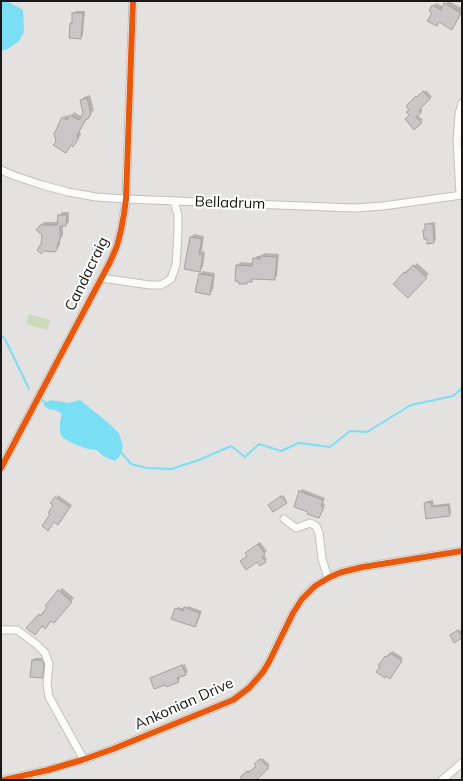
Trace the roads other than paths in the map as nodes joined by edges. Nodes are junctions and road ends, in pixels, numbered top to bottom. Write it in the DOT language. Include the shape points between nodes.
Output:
graph roads {
  1 [pos="133,1"];
  2 [pos="462,103"];
  3 [pos="1,170"];
  4 [pos="461,195"];
  5 [pos="126,199"];
  6 [pos="174,201"];
  7 [pos="101,278"];
  8 [pos="1,468"];
  9 [pos="284,519"];
  10 [pos="462,551"];
  11 [pos="328,578"];
  12 [pos="1,630"];
  13 [pos="84,760"];
  14 [pos="462,763"];
  15 [pos="4,780"];
  16 [pos="442,780"];
  1 -- 5 [label="street, Candacraig"];
  2 -- 4 [label="street" via="457,141"];
  3 -- 5 [label="street, Belladrum" via="68,192"];
  4 -- 6 [label="street, Belladrum" via="354,208"];
  5 -- 6 [label="street, Belladrum"];
  5 -- 7 [label="street, Candacraig" via="117,246"];
  6 -- 7 [label="street" via="178,215 178,232 176,265 171,279 161,285 150,285"];
  7 -- 8 [label="street, Candacraig"];
  9 -- 11 [label="street" via="296,528 310,523 316,526"];
  10 -- 11 [label="street, Ankonian Drive" via="363,567"];
  11 -- 13 [label="street, Ankonian Drive" via="302,599 263,672 242,694"];
  12 -- 13 [label="street" via="17,630 45,653 49,664 49,697"];
  13 -- 15 [label="street, Ankonian Drive"];
  14 -- 16 [label="street"];
}
